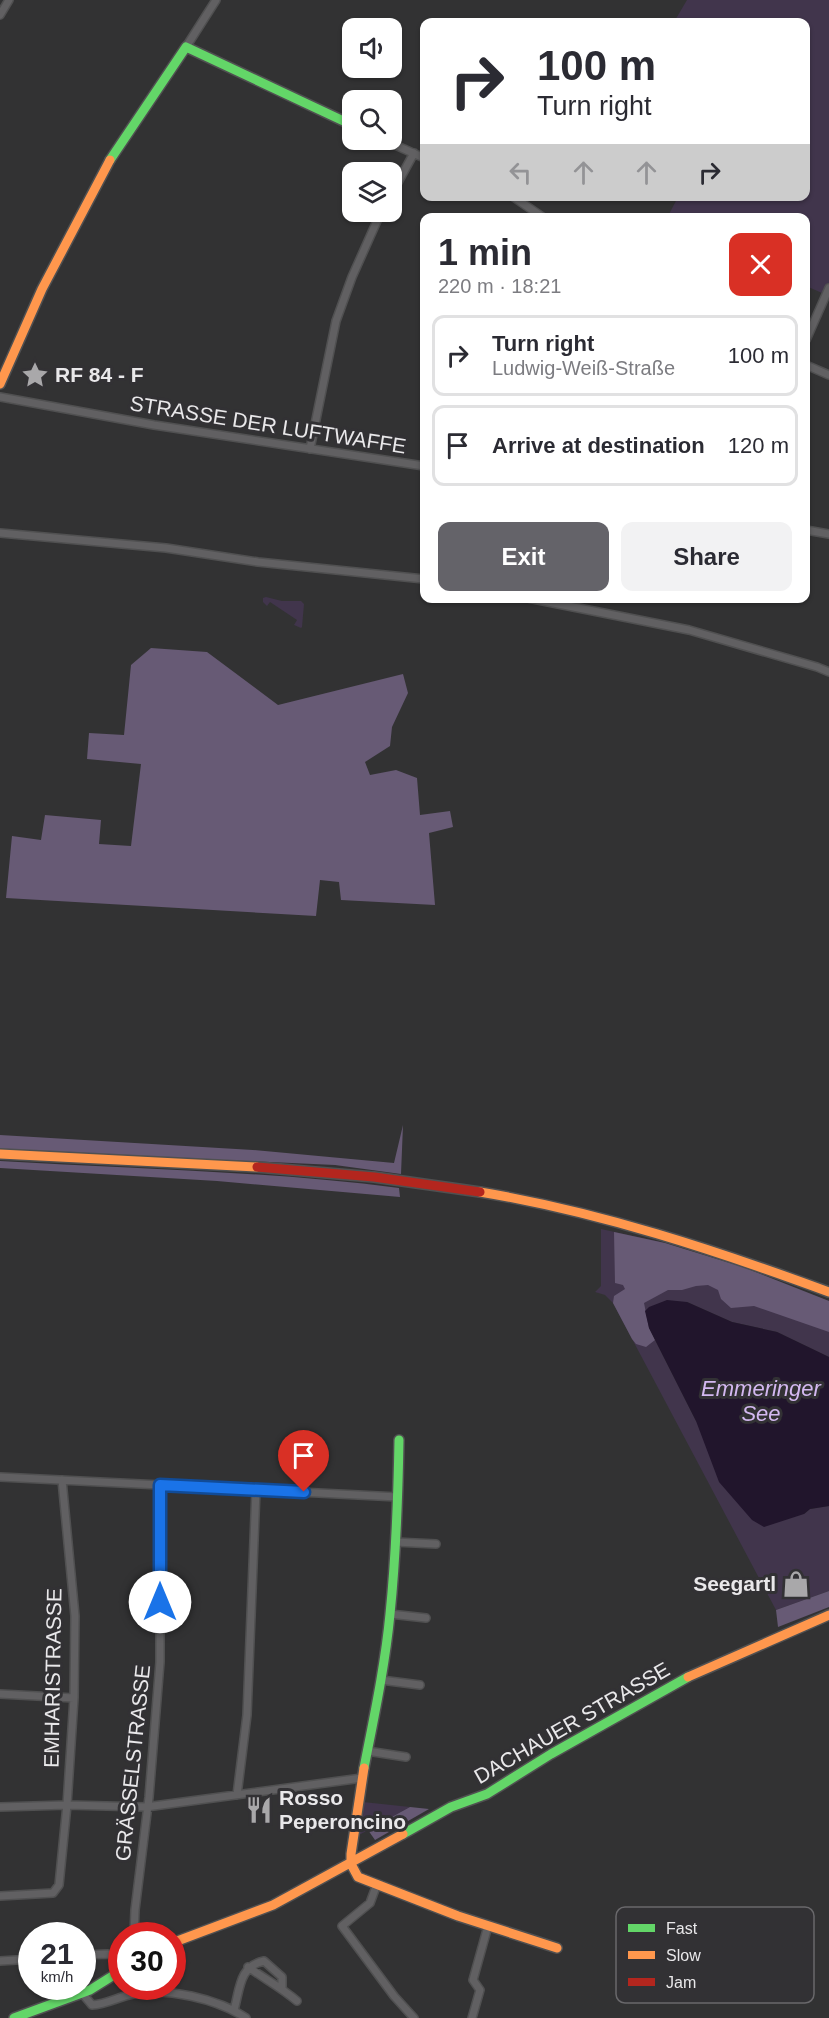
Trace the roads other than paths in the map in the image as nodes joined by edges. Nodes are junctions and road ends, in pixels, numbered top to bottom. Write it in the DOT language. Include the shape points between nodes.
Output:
graph roads {
  1 [pos="9,0"];
  2 [pos="216,0"];
  3 [pos="0,15"];
  4 [pos="186,47"];
  5 [pos="342,120"];
  6 [pos="402,148"];
  7 [pos="414,153"];
  8 [pos="420,156"];
  9 [pos="402,175"];
  10 [pos="519,201"];
  11 [pos="537,213"];
  12 [pos="377,222"];
  13 [pos="829,288"];
  14 [pos="810,331"];
  15 [pos="810,367"];
  16 [pos="829,375"];
  17 [pos="0,384"];
  18 [pos="0,397"];
  19 [pos="310,449"];
  20 [pos="420,465"];
  21 [pos="810,531"];
  22 [pos="0,533"];
  23 [pos="829,534"];
  24 [pos="420,579"];
  25 [pos="553,603"];
  26 [pos="829,672"];
  27 [pos="0,1154"];
  28 [pos="829,1292"];
  29 [pos="399,1440"];
  30 [pos="0,1477"];
  31 [pos="62,1480"];
  32 [pos="160,1485"];
  33 [pos="256,1490"];
  34 [pos="398,1497"];
  35 [pos="395,1542"];
  36 [pos="436,1544"];
  37 [pos="390,1614"];
  38 [pos="829,1615"];
  39 [pos="426,1618"];
  40 [pos="381,1680"];
  41 [pos="420,1684"];
  42 [pos="0,1694"];
  43 [pos="74,1698"];
  44 [pos="367,1751"];
  45 [pos="406,1757"];
  46 [pos="362,1778"];
  47 [pos="237,1795"];
  48 [pos="67,1805"];
  49 [pos="0,1807"];
  50 [pos="146,1807"];
  51 [pos="351,1864"];
  52 [pos="377,1884"];
  53 [pos="0,1896"];
  54 [pos="135,1922"];
  55 [pos="488,1926"];
  56 [pos="186,1938"];
  57 [pos="557,1948"];
  58 [pos="96,1954"];
  59 [pos="108,1954"];
  60 [pos="18,1960"];
  61 [pos="0,1961"];
  62 [pos="248,1967"];
  63 [pos="282,1988"];
  64 [pos="63,2000"];
  65 [pos="88,2000"];
  66 [pos="297,2001"];
  67 [pos="234,2010"];
  68 [pos="14,2018"];
  69 [pos="246,2018"];
  70 [pos="414,2018"];
  71 [pos="472,2018"];
  1 -- 3 [label="street"];
  2 -- 4 [label="street"];
  4 -- 5 [label="main road"];
  4 -- 17 [label="main road" via="115,150 42,289"];
  6 -- 7 [label="street"];
  7 -- 8 [label="street"];
  7 -- 9 [label="street"];
  10 -- 11 [label="street"];
  12 -- 19 [label="street" via="336,321"];
  13 -- 14 [label="street"];
  15 -- 16 [label="street"];
  18 -- 19 [label="street, STRASSE DER LUFTWAFFE"];
  19 -- 20 [label="street, STRASSE DER LUFTWAFFE"];
  21 -- 23 [label="street"];
  22 -- 24 [label="street" via="166,548"];
  25 -- 26 [label="street" via="689,630"];
  27 -- 28 [label="main road" via="327,1172 498,1195 667,1235"];
  29 -- 34 [label="main road"];
  30 -- 31 [label="street"];
  31 -- 32 [label="street"];
  31 -- 43 [label="street, EMHARISTRASSE" via="75,1616"];
  32 -- 33 [label="street"];
  32 -- 50 [label="street, GRÄSSELSTRASSE" via="160,1662"];
  33 -- 34 [label="street"];
  33 -- 47 [label="street" via="247,1715"];
  34 -- 35 [label="main road"];
  35 -- 36 [label="street"];
  35 -- 37 [label="main road"];
  37 -- 39 [label="street"];
  37 -- 40 [label="main road"];
  38 -- 51 [label="main road, DACHAUER STRASSE" via="693,1674 487,1794 451,1807"];
  40 -- 41 [label="street"];
  40 -- 44 [label="main road"];
  42 -- 43 [label="street"];
  43 -- 48 [label="street, EMHARISTRASSE"];
  44 -- 45 [label="street"];
  44 -- 46 [label="main road"];
  46 -- 47 [label="street"];
  46 -- 51 [label="main road"];
  47 -- 50 [label="street"];
  48 -- 49 [label="street"];
  48 -- 50 [label="street"];
  48 -- 53 [label="street, EMHARISTRASSE" via="58,1885 53,1893"];
  50 -- 54 [label="street, GRÄSSELSTRASSE"];
  51 -- 52 [label="main road" via="358,1877"];
  51 -- 56 [label="main road, DACHAUER STRASSE" via="273,1905"];
  52 -- 55 [label="main road"];
  52 -- 70 [label="street" via="370,1903 342,1926"];
  55 -- 57 [label="main road"];
  55 -- 71 [label="street" via="473,1980 480,1990"];
  58 -- 59 [label="street"];
  60 -- 61 [label="street"];
  62 -- 63 [label="street"];
  62 -- 63 [label="street" via="264,1961 282,1977"];
  62 -- 67 [label="street"];
  63 -- 66 [label="street"];
  64 -- 68 [label="main road"];
  65 -- 67 [label="street" via="92,2005 103,2004 133,1994 160,1993 211,2001"];
  67 -- 69 [label="street"];
}
